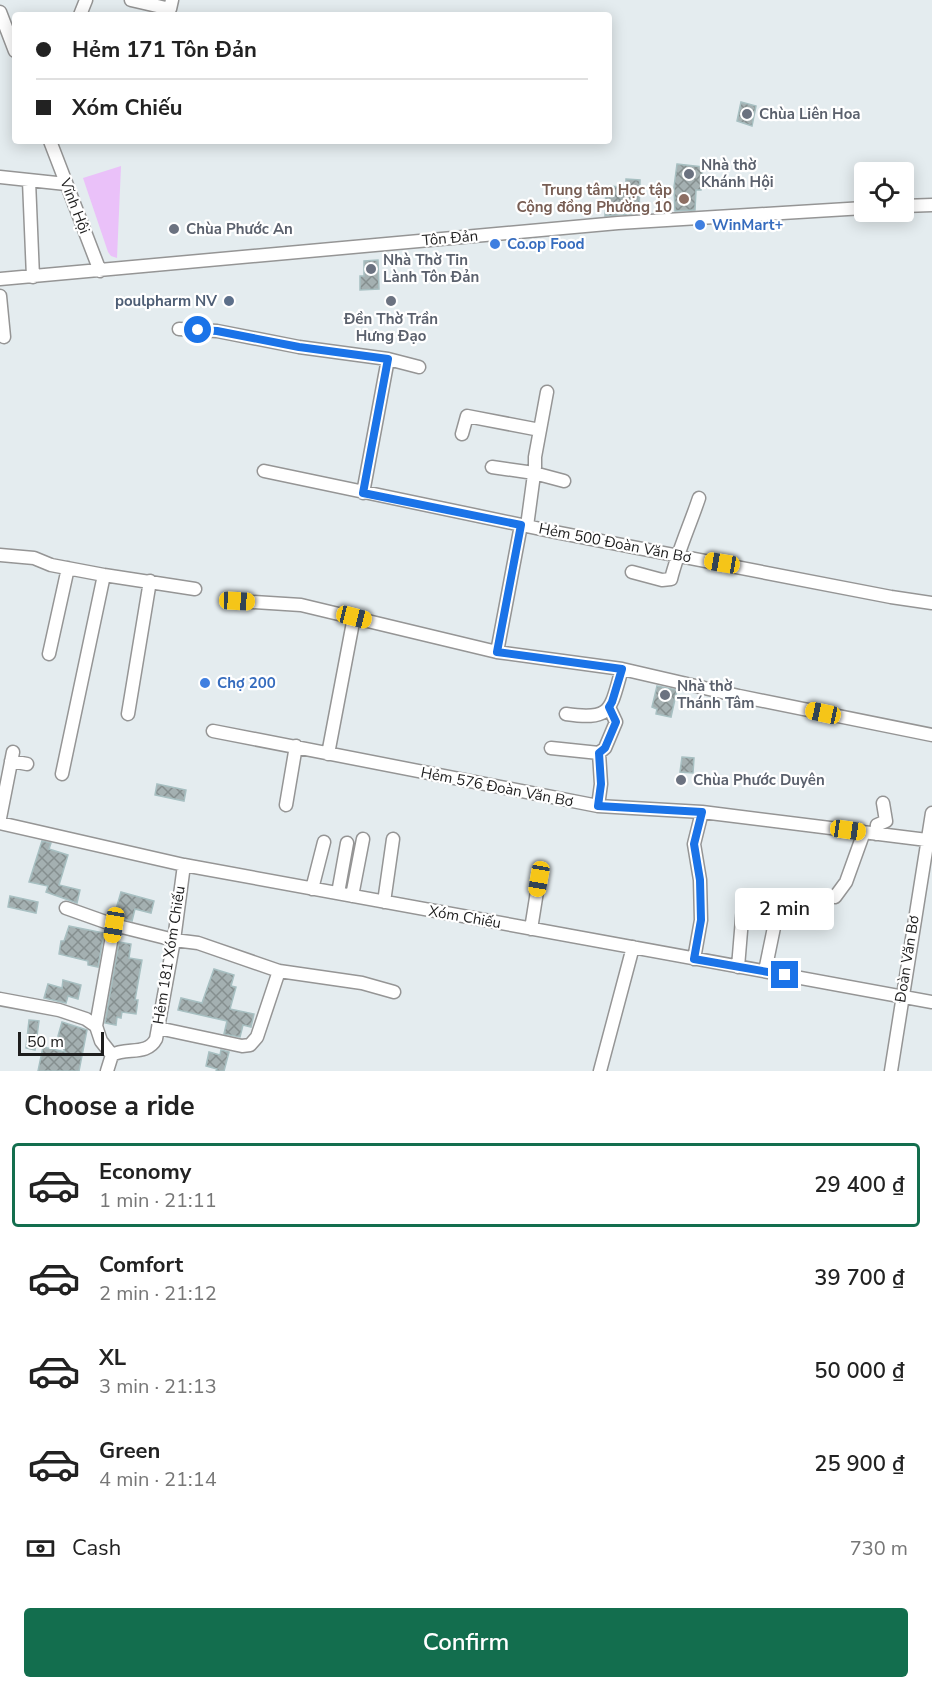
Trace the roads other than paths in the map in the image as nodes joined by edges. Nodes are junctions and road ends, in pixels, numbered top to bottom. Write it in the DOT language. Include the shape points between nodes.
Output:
graph roads {
  1 [pos="131,0"];
  2 [pos="171,5"];
  3 [pos="0,12"];
  4 [pos="12,43"];
  5 [pos="51,144"];
  6 [pos="0,177"];
  7 [pos="29,181"];
  8 [pos="66,184"];
  9 [pos="932,205"];
  10 [pos="914,206"];
  11 [pos="854,209"];
  12 [pos="100,271"];
  13 [pos="33,277"];
  14 [pos="0,279"];
  15 [pos="0,296"];
  16 [pos="179,329"];
  17 [pos="4,338"];
  18 [pos="388,359"];
  19 [pos="419,367"];
  20 [pos="547,392"];
  21 [pos="540,430"];
  22 [pos="462,434"];
  23 [pos="492,467"];
  24 [pos="264,471"];
  25 [pos="534,473"];
  26 [pos="564,481"];
  27 [pos="363,493"];
  28 [pos="699,498"];
  29 [pos="524,525"];
  30 [pos="0,555"];
  31 [pos="677,555"];
  32 [pos="68,568"];
  33 [pos="632,572"];
  34 [pos="104,575"];
  35 [pos="150,581"];
  36 [pos="195,589"];
  37 [pos="237,601"];
  38 [pos="932,603"];
  39 [pos="354,617"];
  40 [pos="497,652"];
  41 [pos="49,654"];
  42 [pos="622,669"];
  43 [pos="609,707"];
  44 [pos="128,714"];
  45 [pos="566,714"];
  46 [pos="213,730"];
  47 [pos="932,735"];
  48 [pos="296,746"];
  49 [pos="551,748"];
  50 [pos="599,753"];
  51 [pos="328,754"];
  52 [pos="27,764"];
  53 [pos="62,774"];
  54 [pos="884,803"];
  55 [pos="286,805"];
  56 [pos="598,806"];
  57 [pos="702,812"];
  58 [pos="932,813"];
  59 [pos="0,818"];
  60 [pos="0,823"];
  61 [pos="870,833"];
  62 [pos="363,839"];
  63 [pos="393,839"];
  64 [pos="927,840"];
  65 [pos="324,842"];
  66 [pos="347,843"];
  67 [pos="184,865"];
  68 [pos="539,879"];
  69 [pos="312,889"];
  70 [pos="338,893"];
  71 [pos="352,896"];
  72 [pos="835,897"];
  73 [pos="384,902"];
  74 [pos="743,907"];
  75 [pos="66,908"];
  76 [pos="778,908"];
  77 [pos="114,925"];
  78 [pos="531,928"];
  79 [pos="174,940"];
  80 [pos="633,948"];
  81 [pos="694,959"];
  82 [pos="738,967"];
  83 [pos="279,970"];
  84 [pos="765,972"];
  85 [pos="394,992"];
  86 [pos="901,996"];
  87 [pos="0,999"];
  88 [pos="932,1002"];
  89 [pos="96,1026"];
  90 [pos="158,1028"];
  91 [pos="112,1055"];
  92 [pos="107,1071"];
  93 [pos="600,1071"];
  94 [pos="891,1071"];
  1 -- 2 [label="street"];
  3 -- 4 [label="street"];
  5 -- 8 [label="street, Vĩnh Hội"];
  6 -- 7 [label="street"];
  7 -- 8 [label="street"];
  7 -- 13 [label="street"];
  8 -- 12 [label="street, Vĩnh Hội"];
  9 -- 10 [label="street"];
  11 -- 12 [label="street, Tôn Đản" via="618,223"];
  12 -- 13 [label="street, Tôn Đản"];
  13 -- 14 [label="street, Tôn Đản"];
  15 -- 17 [label="street"];
  16 -- 18 [label="street" via="217,331"];
  18 -- 19 [label="street"];
  18 -- 27 [label="street"];
  20 -- 21 [label="street"];
  21 -- 22 [label="street" via="467,416"];
  21 -- 25 [label="street"];
  23 -- 25 [label="street"];
  24 -- 27 [label="street, Hẻm 500 Đoàn Văn Bơ"];
  25 -- 26 [label="street"];
  25 -- 29 [label="street"];
  27 -- 29 [label="street, Hẻm 500 Đoàn Văn Bơ"];
  28 -- 31 [label="street"];
  29 -- 31 [label="street, Hẻm 500 Đoàn Văn Bơ"];
  29 -- 40 [label="street"];
  30 -- 32 [label="street" via="34,558"];
  31 -- 33 [label="street" via="671,579"];
  31 -- 38 [label="street, Hẻm 500 Đoàn Văn Bơ"];
  32 -- 34 [label="street"];
  32 -- 41 [label="street"];
  34 -- 35 [label="street"];
  34 -- 53 [label="street"];
  35 -- 36 [label="street"];
  35 -- 44 [label="street"];
  37 -- 39 [label="street" via="301,605"];
  39 -- 40 [label="street"];
  39 -- 51 [label="street"];
  40 -- 42 [label="street"];
  42 -- 43 [label="street"];
  42 -- 47 [label="street"];
  43 -- 45 [label="street" via="604,713 589,717"];
  43 -- 50 [label="street" via="616,722"];
  46 -- 48 [label="street, Hẻm 576 Đoàn Văn Bơ"];
  48 -- 51 [label="street, Hẻm 576 Đoàn Văn Bơ"];
  48 -- 55 [label="street"];
  49 -- 50 [label="street"];
  50 -- 56 [label="street"];
  51 -- 56 [label="street, Hẻm 576 Đoàn Văn Bơ"];
  52 -- 59 [label="street" via="12,756"];
  54 -- 61 [label="street" via="886,821"];
  56 -- 57 [label="street, Hẻm 576 Đoàn Văn Bơ"];
  57 -- 61 [label="street, Hẻm 576 Đoàn Văn Bơ"];
  57 -- 81 [label="street" via="694,844 701,920"];
  58 -- 64 [label="street, Đoàn Văn Bơ"];
  60 -- 67 [label="street, Xóm Chiếu"];
  61 -- 64 [label="street, Hẻm 576 Đoàn Văn Bơ"];
  61 -- 72 [label="street"];
  62 -- 71 [label="street"];
  63 -- 73 [label="street"];
  64 -- 86 [label="street, Đoàn Văn Bơ"];
  65 -- 69 [label="street"];
  66 -- 70 [label="street"];
  67 -- 69 [label="street, Xóm Chiếu"];
  67 -- 79 [label="street, Hẻm 181 Xóm Chiếu"];
  68 -- 78 [label="street"];
  69 -- 70 [label="street, Xóm Chiếu"];
  70 -- 71 [label="street, Xóm Chiếu"];
  71 -- 73 [label="street, Xóm Chiếu"];
  73 -- 78 [label="street, Xóm Chiếu"];
  74 -- 82 [label="street"];
  75 -- 77 [label="street"];
  76 -- 84 [label="street"];
  77 -- 79 [label="street"];
  77 -- 89 [label="street"];
  78 -- 80 [label="street, Xóm Chiếu"];
  79 -- 83 [label="street" via="198,943"];
  79 -- 90 [label="street, Hẻm 181 Xóm Chiếu"];
  80 -- 81 [label="street, Xóm Chiếu"];
  80 -- 93 [label="street"];
  81 -- 82 [label="street, Xóm Chiếu"];
  82 -- 84 [label="street, Xóm Chiếu"];
  83 -- 85 [label="street"];
  83 -- 90 [label="street" via="257,1037 250,1046"];
  84 -- 86 [label="street, Xóm Chiếu"];
  86 -- 88 [label="street, Xóm Chiếu"];
  86 -- 94 [label="street, Đoàn Văn Bơ"];
  87 -- 89 [label="street" via="59,1010"];
  89 -- 91 [label="street"];
  90 -- 91 [label="street, Hẻm 181 Xóm Chiếu" via="153,1044"];
  91 -- 92 [label="street"];
}
